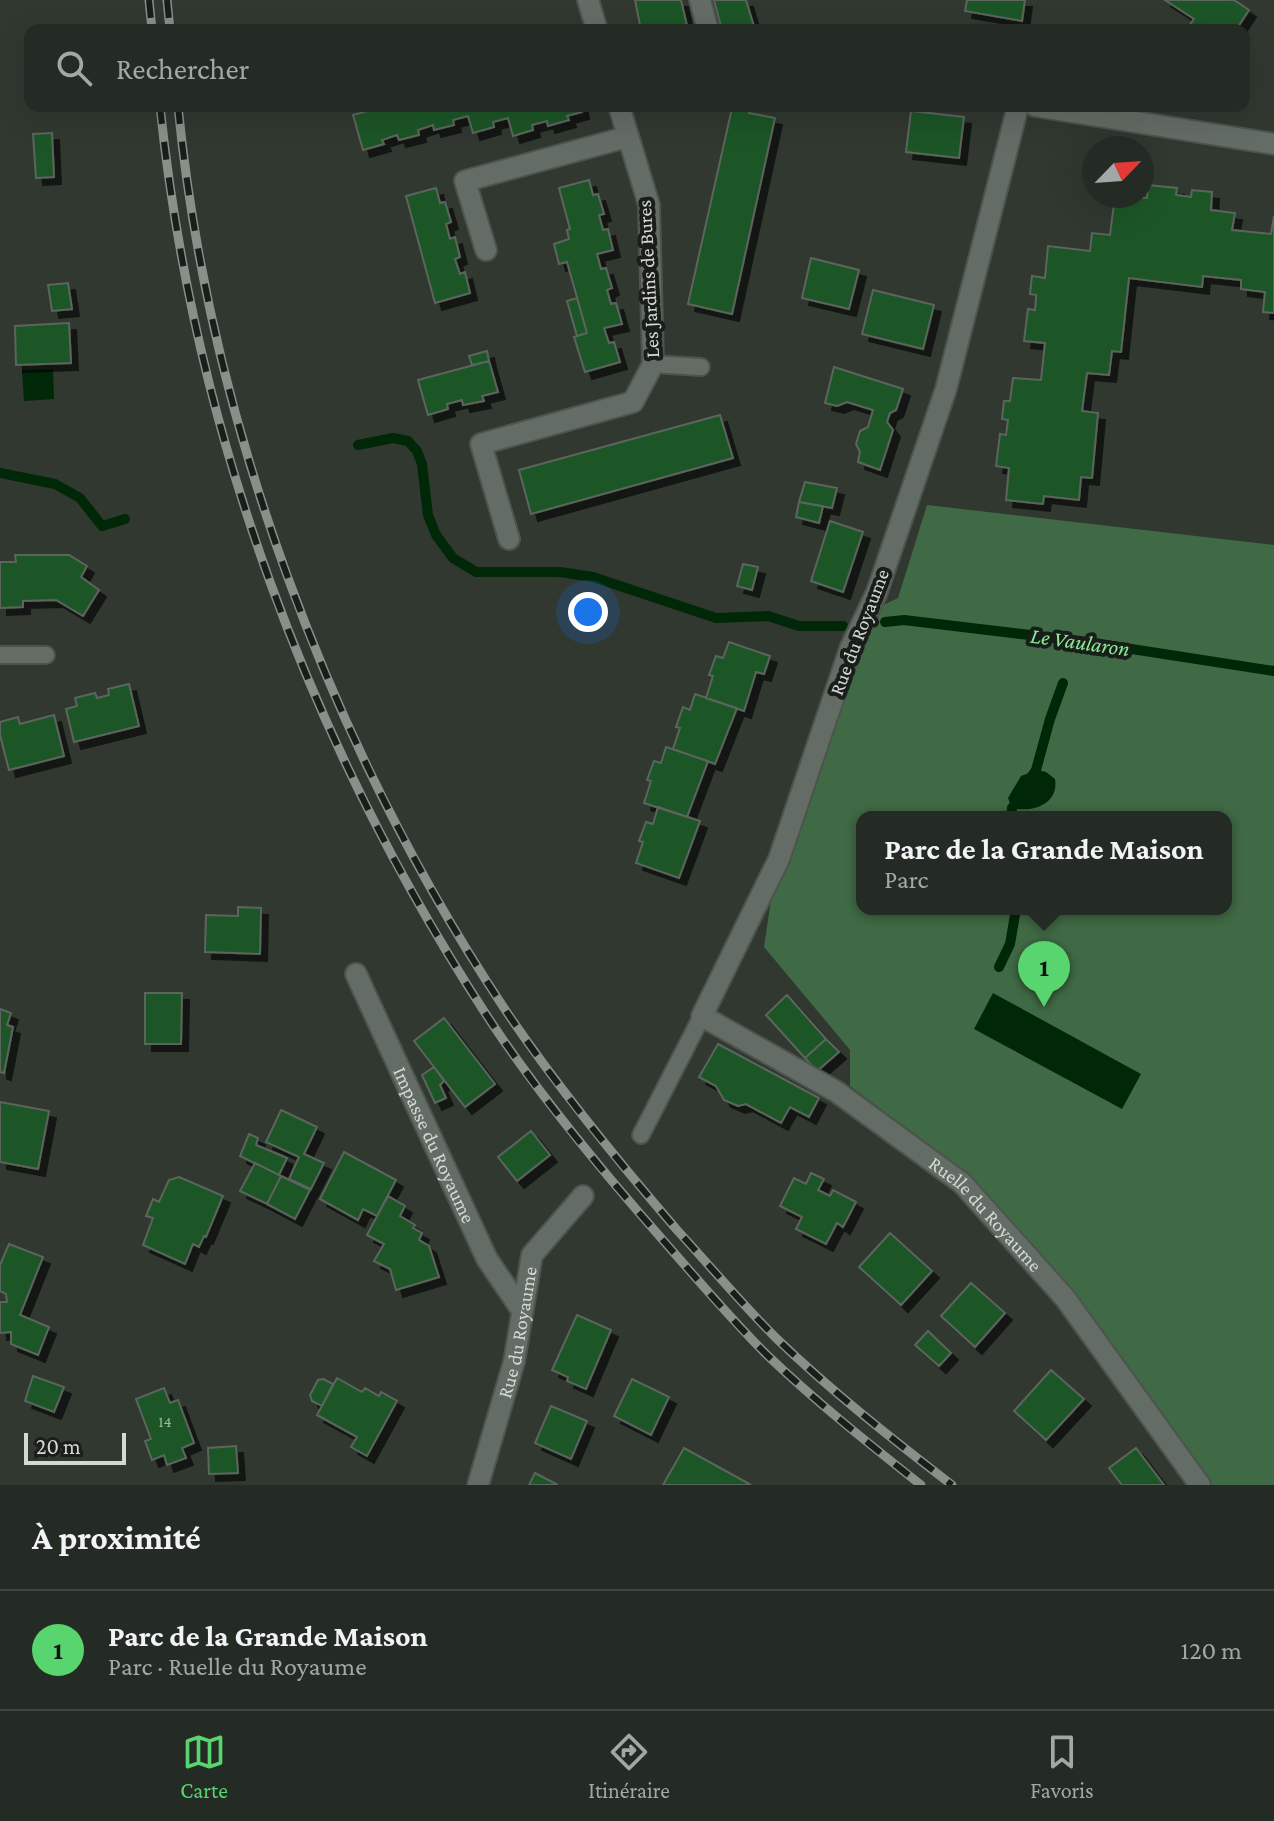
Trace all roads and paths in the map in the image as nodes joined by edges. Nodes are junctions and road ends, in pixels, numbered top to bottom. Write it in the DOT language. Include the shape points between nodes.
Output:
graph roads {
  1 [pos="588,0"];
  2 [pos="700,0"];
  3 [pos="595,24"];
  4 [pos="706,24"];
  5 [pos="624,112"];
  6 [pos="1016,112"];
  7 [pos="1073,112"];
  8 [pos="627,137"];
  9 [pos="1274,144"];
  10 [pos="486,250"];
  11 [pos="653,364"];
  12 [pos="701,367"];
  13 [pos="509,539"];
  14 [pos="0,655"];
  15 [pos="46,655"];
  16 [pos="356,974"];
  17 [pos="702,1016"];
  18 [pos="641,1135"];
  19 [pos="583,1196"];
  20 [pos="521,1309"];
  21 [pos="478,1485"];
  22 [pos="1200,1485"];
  1 -- 3 [label="street"];
  2 -- 4 [label="street"];
  5 -- 8 [label="street, Les Jardins de Bures"];
  6 -- 17 [label="street, Rue du Royaume" via="946,389 877,592 850,649 779,859"];
  7 -- 9 [label="street"];
  8 -- 10 [label="street" via="465,181"];
  8 -- 11 [label="street, Les Jardins de Bures" via="649,205"];
  11 -- 12 [label="lane"];
  11 -- 13 [label="street, Les Jardins de Bures" via="633,402 481,444"];
  14 -- 15 [label="lane"];
  16 -- 20 [label="street, Impasse du Royaume" via="487,1259"];
  17 -- 18 [label="lane, Rue du Royaume"];
  17 -- 22 [label="street, Ruelle du Royaume" via="837,1092 962,1183 1065,1298"];
  19 -- 20 [label="street, Rue du Royaume" via="532,1255"];
  20 -- 21 [label="street, Rue du Royaume" via="514,1362"];
}
